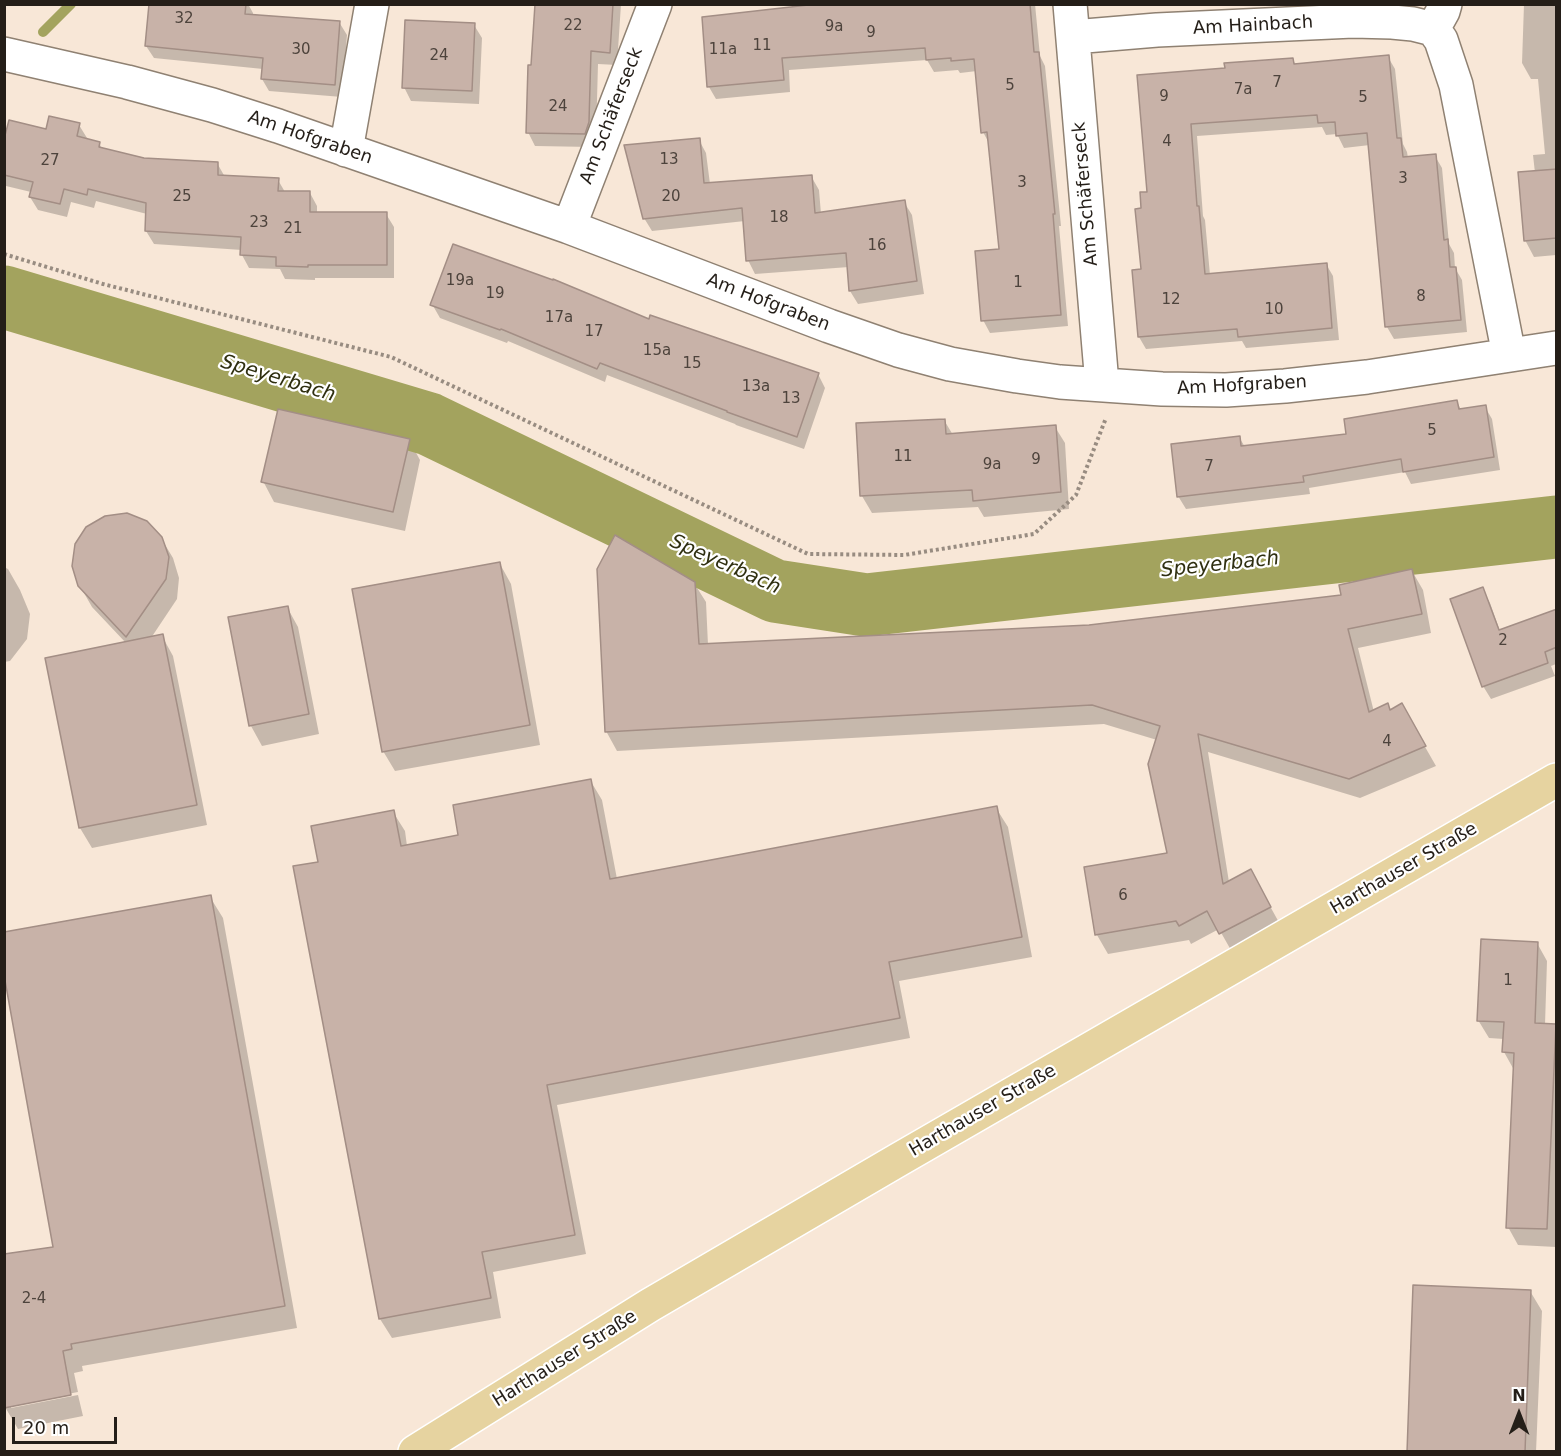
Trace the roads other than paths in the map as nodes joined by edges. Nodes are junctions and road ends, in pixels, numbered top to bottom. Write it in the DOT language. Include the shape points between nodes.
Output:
graph roads {
  1 [pos="372,4"];
  2 [pos="655,4"];
  3 [pos="1070,4"];
  4 [pos="1439,17"];
  5 [pos="1072,37"];
  6 [pos="4,54"];
  7 [pos="346,150"];
  8 [pos="569,227"];
  9 [pos="1557,348"];
  10 [pos="1509,355"];
  11 [pos="1102,384"];
  12 [pos="1557,780"];
  13 [pos="415,1452"];
  1 -- 7 [label="street"];
  2 -- 8 [label="street, Am Schäferseck"];
  3 -- 5 [label="street, Am Schäferseck"];
  4 -- 5 [label="street, Am Hainbach" via="1413,24 1353,21"];
  4 -- 10 [label="street, Am Hainbach"];
  5 -- 11 [label="street, Am Schäferseck"];
  6 -- 7 [label="street, Am Hofgraben" via="212,105"];
  7 -- 8 [label="street, Am Hofgraben"];
  8 -- 11 [label="street, Am Hofgraben" via="898,350 1017,376"];
  9 -- 10 [label="street, Am Hofgraben"];
  10 -- 11 [label="street, Am Hofgraben" via="1285,386 1226,390"];
  12 -- 13 [label="main road, Harthauser Straße" via="692,1281"];
}
